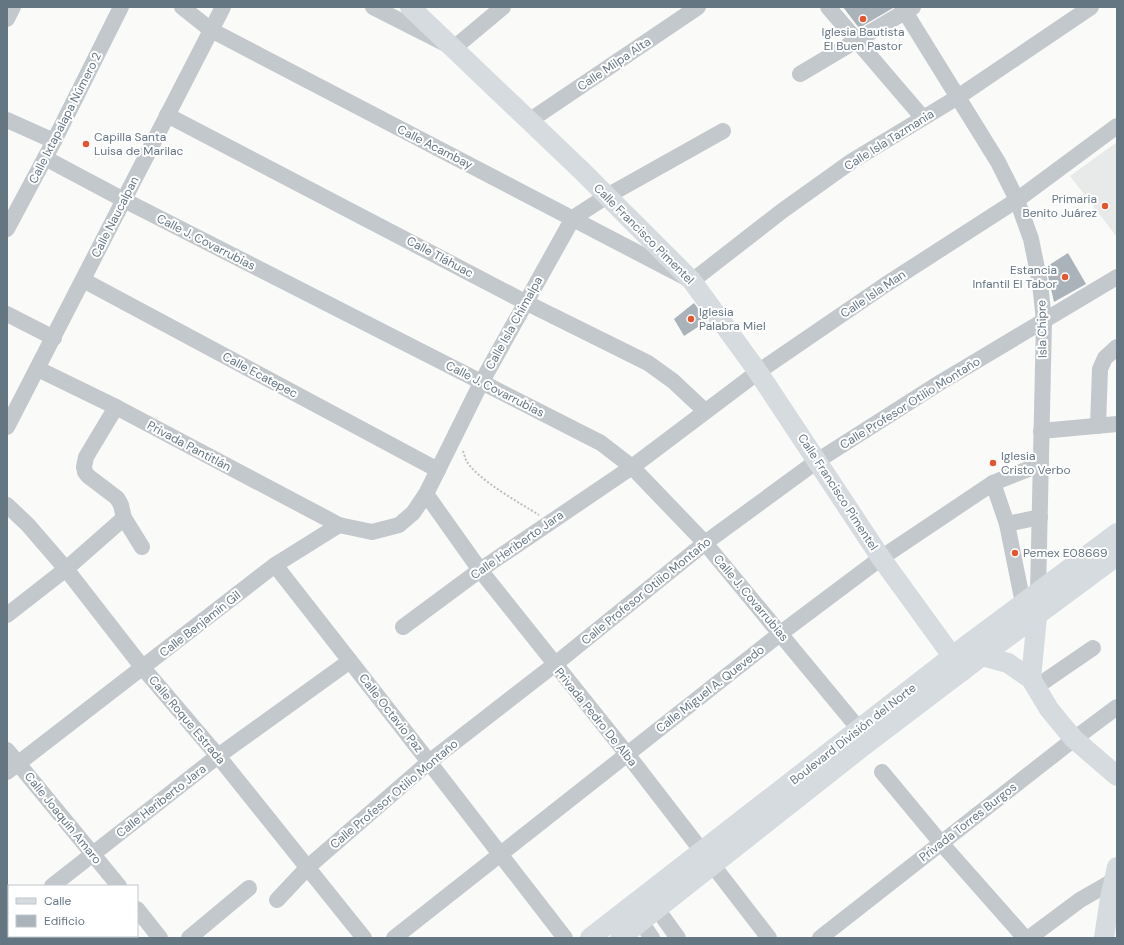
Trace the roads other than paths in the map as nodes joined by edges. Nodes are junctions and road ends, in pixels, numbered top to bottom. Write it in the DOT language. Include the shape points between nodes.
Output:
graph roads {
  1 [pos="122,7"];
  2 [pos="182,7"];
  3 [pos="223,7"];
  4 [pos="373,7"];
  5 [pos="410,7"];
  6 [pos="503,7"];
  7 [pos="698,7"];
  8 [pos="828,7"];
  9 [pos="1091,7"];
  10 [pos="907,9"];
  11 [pos="211,30"];
  12 [pos="856,41"];
  13 [pos="454,48"];
  14 [pos="800,74"];
  15 [pos="958,97"];
  16 [pos="167,115"];
  17 [pos="923,118"];
  18 [pos="7,120"];
  19 [pos="529,121"];
  20 [pos="1117,126"];
  21 [pos="723,131"];
  22 [pos="54,141"];
  23 [pos="45,158"];
  24 [pos="608,196"];
  25 [pos="124,200"];
  26 [pos="1017,200"];
  27 [pos="573,218"];
  28 [pos="7,229"];
  29 [pos="1117,277"];
  30 [pos="83,280"];
  31 [pos="692,280"];
  32 [pos="525,302"];
  33 [pos="7,314"];
  34 [pos="1044,321"];
  35 [pos="54,338"];
  36 [pos="1117,347"];
  37 [pos="38,369"];
  38 [pos="758,372"];
  39 [pos="481,382"];
  40 [pos="116,407"];
  41 [pos="705,411"];
  42 [pos="1117,424"];
  43 [pos="7,425"];
  44 [pos="1098,426"];
  45 [pos="1041,431"];
  46 [pos="817,461"];
  47 [pos="1041,464"];
  48 [pos="632,467"];
  49 [pos="438,470"];
  50 [pos="993,483"];
  51 [pos="426,494"];
  52 [pos="7,505"];
  53 [pos="1040,517"];
  54 [pos="124,518"];
  55 [pos="1007,524"];
  56 [pos="339,525"];
  57 [pos="1117,533"];
  58 [pos="705,543"];
  59 [pos="142,547"];
  60 [pos="1117,556"];
  61 [pos="881,558"];
  62 [pos="274,566"];
  63 [pos="66,569"];
  64 [pos="480,570"];
  65 [pos="1038,592"];
  66 [pos="1029,614"];
  67 [pos="7,615"];
  68 [pos="403,627"];
  69 [pos="781,633"];
  70 [pos="1093,648"];
  71 [pos="966,657"];
  72 [pos="350,661"];
  73 [pos="554,665"];
  74 [pos="143,668"];
  75 [pos="1034,683"];
  76 [pos="1117,708"];
  77 [pos="859,729"];
  78 [pos="1074,739"];
  79 [pos="7,750"];
  80 [pos="627,754"];
  81 [pos="218,756"];
  82 [pos="429,762"];
  83 [pos="13,767"];
  84 [pos="882,772"];
  85 [pos="1117,776"];
  86 [pos="941,843"];
  87 [pos="93,854"];
  88 [pos="500,855"];
  89 [pos="708,858"];
  90 [pos="308,867"];
  91 [pos="1115,874"];
  92 [pos="53,885"];
  93 [pos="117,885"];
  94 [pos="249,888"];
  95 [pos="277,900"];
  96 [pos="657,909"];
  97 [pos="138,910"];
  98 [pos="641,922"];
  99 [pos="160,938"];
  100 [pos="189,938"];
  101 [pos="364,938"];
  102 [pos="394,938"];
  103 [pos="565,938"];
  104 [pos="590,938"];
  105 [pos="620,938"];
  106 [pos="652,938"];
  107 [pos="678,938"];
  108 [pos="769,938"];
  109 [pos="820,938"];
  110 [pos="1025,938"];
  111 [pos="1029,938"];
  112 [pos="1104,938"];
  1 -- 22 [label="street, Calle Ixtapalapa Número 2"];
  2 -- 11 [label="street, Calle Acambay"];
  3 -- 11 [label="street, Calle Naucalpan"];
  4 -- 13 [label="street"];
  5 -- 13 [label="main road, Calle Francisco Pimentel"];
  6 -- 13 [label="street"];
  7 -- 19 [label="street, Calle Milpa Alta"];
  8 -- 12 [label="street"];
  9 -- 15 [label="street, Calle Isla Tazmania"];
  10 -- 12 [label="street"];
  10 -- 15 [label="street, Isla Chipre"];
  11 -- 16 [label="street, Calle Naucalpan"];
  11 -- 27 [label="street, Calle Acambay"];
  12 -- 14 [label="street"];
  12 -- 17 [label="street"];
  13 -- 19 [label="main road, Calle Francisco Pimentel"];
  15 -- 17 [label="street, Calle Isla Tazmania"];
  15 -- 26 [label="street, Isla Chipre" via="998,162"];
  16 -- 25 [label="street, Calle Naucalpan"];
  16 -- 32 [label="street, Calle Tláhuac"];
  17 -- 31 [label="street, Calle Isla Tazmania" via="852,161"];
  18 -- 22 [label="street"];
  19 -- 24 [label="main road, Calle Francisco Pimentel"];
  20 -- 26 [label="street, Calle Isla Man"];
  21 -- 24 [label="street, Calle Isla Chimalpa"];
  22 -- 23 [label="street, Calle Ixtapalapa Número 2"];
  23 -- 25 [label="street, Calle J. Covarrubias"];
  23 -- 28 [label="street, Calle Ixtapalapa Número 2"];
  24 -- 27 [label="street, Calle Isla Chimalpa"];
  24 -- 31 [label="main road, Calle Francisco Pimentel"];
  25 -- 30 [label="street, Calle Naucalpan"];
  25 -- 39 [label="street, Calle J. Covarrubias"];
  26 -- 34 [label="street, Isla Chipre" via="1031,239"];
  26 -- 38 [label="street, Calle Isla Man" via="885,285"];
  27 -- 31 [label="street, Calle Acambay"];
  27 -- 32 [label="street, Calle Isla Chimalpa"];
  29 -- 34 [label="street, Calle Profesor Otilio Montaño"];
  30 -- 35 [label="street, Calle Naucalpan"];
  30 -- 49 [label="street, Calle Ecatepec"];
  31 -- 38 [label="main road, Calle Francisco Pimentel"];
  32 -- 39 [label="street, Calle Isla Chimalpa"];
  32 -- 41 [label="street, Calle Tláhuac" via="648,363 673,381"];
  33 -- 35 [label="street"];
  34 -- 45 [label="street, Isla Chipre"];
  34 -- 46 [label="street, Calle Profesor Otilio Montaño" via="941,382"];
  35 -- 37 [label="street, Calle Naucalpan"];
  36 -- 44 [label="street" via="1105,358 1100,369"];
  37 -- 40 [label="street, Privada Pantitlán"];
  37 -- 43 [label="street, Calle Naucalpan"];
  38 -- 41 [label="street, Calle Isla Man"];
  38 -- 46 [label="main road, Calle Francisco Pimentel"];
  39 -- 48 [label="street, Calle J. Covarrubias" via="601,443"];
  39 -- 49 [label="street, Calle Isla Chimalpa"];
  40 -- 54 [label="street" via="86,457 84,466 88,476 117,498"];
  40 -- 56 [label="street, Privada Pantitlán"];
  41 -- 48 [label="street, Calle Isla Man"];
  42 -- 44 [label="street"];
  44 -- 45 [label="street"];
  45 -- 47 [label="street, Isla Chipre"];
  46 -- 58 [label="street, Calle Profesor Otilio Montaño"];
  46 -- 61 [label="main road, Calle Francisco Pimentel"];
  47 -- 50 [label="street, Calle Miguel A. Quevedo"];
  47 -- 53 [label="street, Isla Chipre"];
  48 -- 58 [label="street, Calle J. Covarrubias"];
  48 -- 64 [label="street, Calle Heriberto Jara"];
  49 -- 51 [label="street, Calle Isla Chimalpa"];
  50 -- 55 [label="street"];
  50 -- 61 [label="street, Calle Miguel A. Quevedo"];
  51 -- 56 [label="street, Calle Isla Chimalpa" via="413,513 399,526 372,532"];
  51 -- 64 [label="street, Privada Pedro De Alba"];
  52 -- 63 [label="street, Calle Roque Estrada"];
  53 -- 55 [label="street"];
  53 -- 65 [label="street, Isla Chipre"];
  54 -- 59 [label="street"];
  54 -- 63 [label="street"];
  55 -- 66 [label="street"];
  56 -- 62 [label="street, Calle Benjamín Gil"];
  57 -- 65 [label="main road"];
  58 -- 69 [label="street, Calle J. Covarrubias"];
  58 -- 73 [label="street, Calle Profesor Otilio Montaño"];
  60 -- 66 [label="main road, Boulevard División del Norte"];
  61 -- 69 [label="street, Calle Miguel A. Quevedo"];
  61 -- 71 [label="main road, Calle Francisco Pimentel"];
  62 -- 72 [label="street, Calle Octavio Paz"];
  62 -- 74 [label="street, Calle Benjamín Gil"];
  63 -- 67 [label="street"];
  63 -- 74 [label="street, Calle Roque Estrada"];
  64 -- 68 [label="street, Calle Heriberto Jara"];
  64 -- 73 [label="street, Privada Pedro De Alba"];
  65 -- 66 [label="main road, Isla Chipre"];
  66 -- 71 [label="main road, Boulevard División del Norte"];
  66 -- 75 [label="main road"];
  69 -- 77 [label="street, Calle J. Covarrubias"];
  69 -- 80 [label="street, Calle Miguel A. Quevedo"];
  70 -- 75 [label="street"];
  71 -- 75 [label="main road" via="1008,663"];
  71 -- 77 [label="main road, Boulevard División del Norte"];
  71 -- 89 [label="main road, Boulevard División del Norte" via="861,748"];
  72 -- 81 [label="street, Calle Heriberto Jara"];
  72 -- 82 [label="street, Calle Octavio Paz"];
  73 -- 80 [label="street, Privada Pedro De Alba"];
  73 -- 82 [label="street, Calle Profesor Otilio Montaño"];
  74 -- 81 [label="street, Calle Roque Estrada"];
  74 -- 83 [label="street, Calle Benjamín Gil"];
  75 -- 78 [label="main road" via="1050,709"];
  76 -- 78 [label="street, Privada Torres Burgos"];
  77 -- 89 [label="main road, Boulevard División del Norte"];
  78 -- 85 [label="main road"];
  78 -- 86 [label="street, Privada Torres Burgos"];
  79 -- 83 [label="street, Calle Joaquín Amaro"];
  80 -- 88 [label="street, Calle Miguel A. Quevedo"];
  80 -- 89 [label="street, Privada Pedro De Alba"];
  81 -- 87 [label="street, Calle Heriberto Jara"];
  81 -- 90 [label="street, Calle Roque Estrada"];
  82 -- 88 [label="street, Calle Octavio Paz"];
  82 -- 90 [label="street, Calle Profesor Otilio Montaño"];
  83 -- 87 [label="street, Calle Joaquín Amaro"];
  84 -- 86 [label="street"];
  86 -- 109 [label="street, Privada Torres Burgos"];
  86 -- 110 [label="street"];
  87 -- 92 [label="street, Calle Heriberto Jara"];
  87 -- 93 [label="street, Calle Joaquín Amaro"];
  88 -- 102 [label="street, Calle Miguel A. Quevedo"];
  88 -- 103 [label="street, Calle Octavio Paz"];
  89 -- 96 [label="main road, Boulevard División del Norte"];
  89 -- 104 [label="main road, Boulevard División del Norte"];
  89 -- 108 [label="street, Privada Pedro De Alba"];
  90 -- 95 [label="street, Calle Profesor Otilio Montaño"];
  90 -- 101 [label="street, Calle Roque Estrada"];
  91 -- 111 [label="street"];
  91 -- 112 [label="main road"];
  94 -- 100 [label="street"];
  96 -- 98 [label="main road, Boulevard División del Norte"];
  96 -- 107 [label="street"];
  97 -- 99 [label="street"];
  98 -- 105 [label="main road, Boulevard División del Norte"];
  98 -- 106 [label="street"];
}
